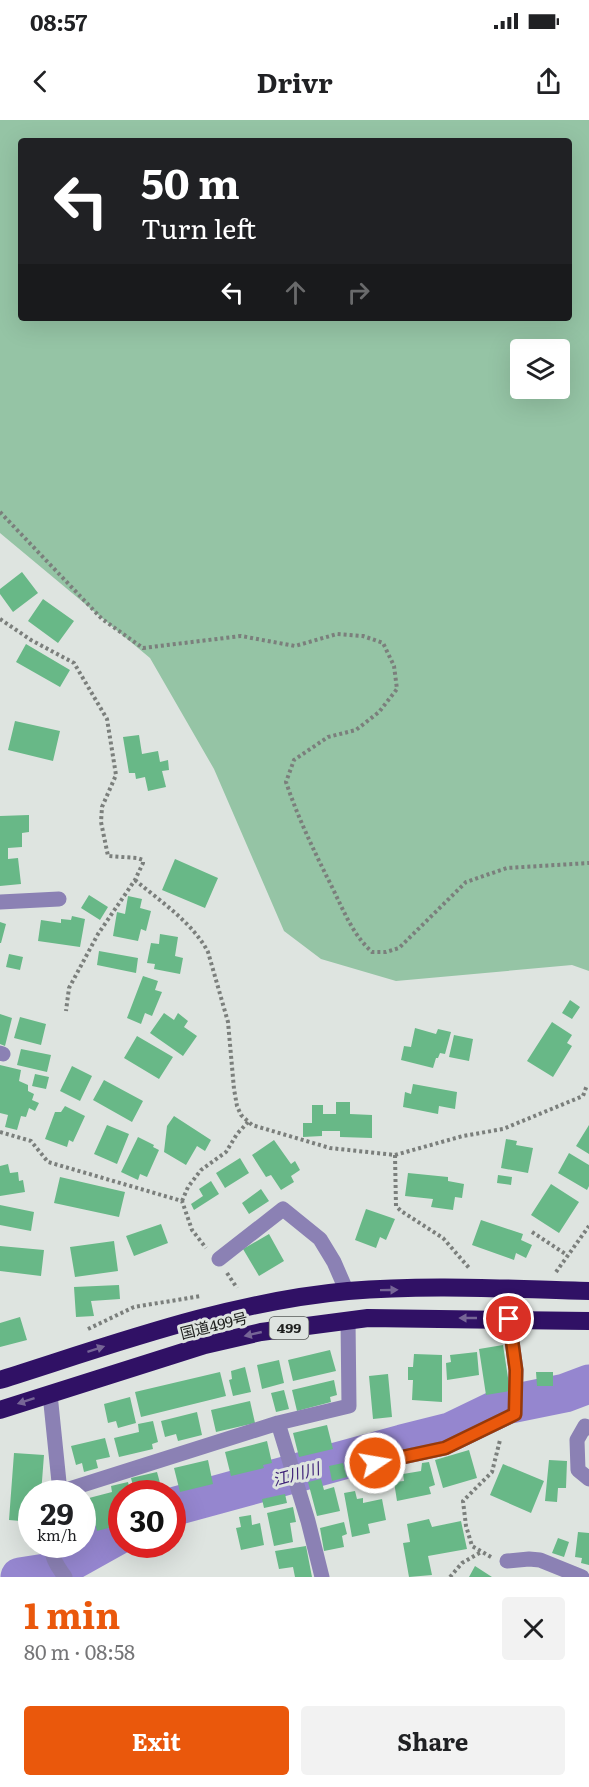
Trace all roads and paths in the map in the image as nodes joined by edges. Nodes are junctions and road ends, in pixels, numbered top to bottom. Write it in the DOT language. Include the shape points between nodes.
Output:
graph roads {
  1 [pos="0,512"];
  2 [pos="0,619"];
  3 [pos="589,863"];
  4 [pos="135,880"];
  5 [pos="59,899"];
  6 [pos="0,902"];
  7 [pos="66,1011"];
  8 [pos="587,1085"];
  9 [pos="249,1122"];
  10 [pos="0,1132"];
  11 [pos="396,1155"];
  12 [pos="182,1201"];
  13 [pos="589,1226"];
  14 [pos="532,1232"];
  15 [pos="567,1255"];
  16 [pos="219,1259"];
  17 [pos="473,1272"];
  18 [pos="555,1273"];
  19 [pos="589,1291"];
  20 [pos="347,1292"];
  21 [pos="509,1319"];
  22 [pos="348,1320"];
  23 [pos="589,1321"];
  24 [pos="0,1380"];
  25 [pos="51,1394"];
  26 [pos="0,1410"];
  27 [pos="498,1422"];
  28 [pos="278,1423"];
  29 [pos="589,1428"];
  30 [pos="352,1468"];
  31 [pos="589,1479"];
  32 [pos="58,1480"];
  33 [pos="96,1481"];
  34 [pos="481,1552"];
  35 [pos="53,1558"];
  36 [pos="507,1561"];
  37 [pos="64,1576"];
  38 [pos="322,1577"];
  39 [pos="450,1577"];
  40 [pos="582,1577"];
  1 -- 3 [label="path" via="102,620 143,648 241,636 295,646 337,634 363,636 382,643 394,666 397,689 379,712 356,730 328,737 294,760 286,782 298,817 345,915 359,940 372,952 399,948 466,882 507,868"];
  2 -- 4 [label="path" via="74,663 107,719 116,775 102,807 101,822 108,856 143,860"];
  4 -- 7 [label="path" via="98,934 69,988"];
  4 -- 9 [label="path" via="194,932 208,952 228,1022 237,1106"];
  5 -- 6 [label="street"];
  8 -- 11 [label="path" via="583,1096 503,1129"];
  9 -- 11 [label="path" via="330,1148"];
  9 -- 12 [label="path" via="226,1152 201,1170"];
  10 -- 12 [label="path" via="31,1141 48,1162"];
  11 -- 17 [label="path" via="396,1206 443,1238"];
  12 -- 16 [label="path" via="192,1230"];
  13 -- 15 [label="path"];
  14 -- 15 [label="path"];
  15 -- 18 [label="path"];
  16 -- 20 [label="street" via="283,1209 320,1239"];
  20 -- 19 [label="highway, 国道499号 / 499, one-way" via="479,1288"];
  24 -- 20 [label="highway, 国道499号 / 499, one-way" via="113,1343 242,1308"];
  21 -- 22 [label="highway, 国道499号 / 499, one-way"];
  21 -- 23 [label="highway, 国道499号 / 499"];
  21 -- 27 [label="street" via="516,1370 515,1414"];
  22 -- 25 [label="highway, 国道499号 / 499, one-way" via="261,1332 205,1345"];
  22 -- 28 [label="street" via="349,1406"];
  25 -- 26 [label="highway, 国道499号 / 499, one-way"];
  25 -- 32 [label="street"];
  27 -- 30 [label="street" via="445,1448"];
  27 -- 34 [label="path" via="500,1440 492,1472 463,1501 472,1546"];
  28 -- 33 [label="street"];
  28 -- 38 [label="street"];
  29 -- 31 [label="street" via="585,1426 576,1440 578,1470"];
  34 -- 36 [label="path"];
  34 -- 39 [label="path" via="462,1563"];
  35 -- 37 [label="street"];
  36 -- 40 [label="street" via="540,1560"];
}
